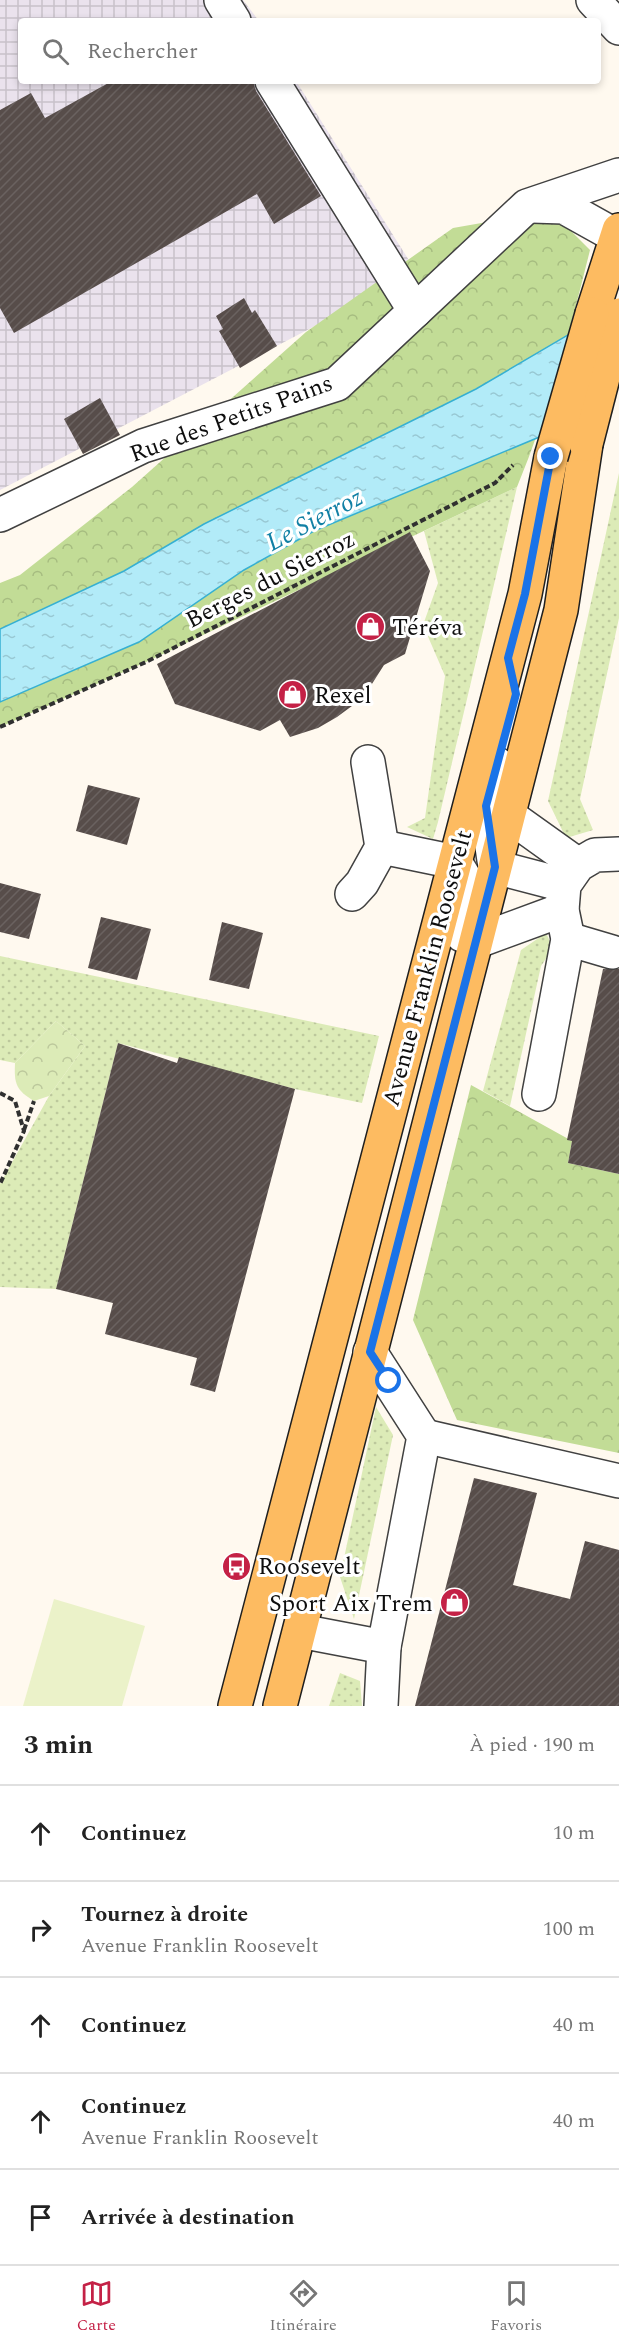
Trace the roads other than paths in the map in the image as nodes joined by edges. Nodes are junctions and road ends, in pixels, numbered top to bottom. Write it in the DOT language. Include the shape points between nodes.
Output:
graph roads {
  1 [pos="221,0"];
  2 [pos="593,0"];
  3 [pos="232,18"];
  4 [pos="619,28"];
  5 [pos="274,84"];
  6 [pos="619,175"];
  7 [pos="527,206"];
  8 [pos="618,233"];
  9 [pos="415,311"];
  10 [pos="606,315"];
  11 [pos="0,515"];
  12 [pos="508,658"];
  13 [pos="368,762"];
  14 [pos="508,815"];
  15 [pos="382,847"];
  16 [pos="619,854"];
  17 [pos="455,862"];
  18 [pos="495,867"];
  19 [pos="352,894"];
  20 [pos="568,900"];
  21 [pos="476,942"];
  22 [pos="612,952"];
  23 [pos="442,1072"];
  24 [pos="539,1094"];
  25 [pos="370,1352"];
  26 [pos="424,1437"];
  27 [pos="619,1481"];
  28 [pos="300,1632"];
  29 [pos="384,1647"];
  30 [pos="235,1706"];
  31 [pos="280,1706"];
  32 [pos="381,1706"];
  1 -- 3 [label="street"];
  2 -- 4 [label="street"];
  5 -- 9 [label="street"];
  6 -- 7 [label="street, Rue des Petits Pains"];
  7 -- 8 [label="street" via="564,207"];
  7 -- 9 [label="street, Rue des Petits Pains"];
  8 -- 10 [label="main road, Avenue Franklin Roosevelt"];
  9 -- 11 [label="street, Rue des Petits Pains" via="337,384 143,446"];
  10 -- 12 [label="main road, Avenue Franklin Roosevelt, bridge" via="551,457 525,594"];
  10 -- 14 [label="main road, Avenue Franklin Roosevelt, bridge" via="561,610"];
  12 -- 17 [label="main road, Avenue Franklin Roosevelt"];
  12 -- 18 [label="street" via="516,694 486,806"];
  13 -- 15 [label="street"];
  14 -- 18 [label="main road, Avenue Franklin Roosevelt"];
  14 -- 20 [label="street"];
  15 -- 17 [label="street"];
  15 -- 19 [label="street"];
  16 -- 20 [label="street" via="595,855"];
  17 -- 23 [label="street" via="472,890 438,1037"];
  17 -- 30 [label="main road, Avenue Franklin Roosevelt"];
  18 -- 20 [label="street"];
  18 -- 21 [label="main road, Avenue Franklin Roosevelt"];
  20 -- 21 [label="street"];
  20 -- 22 [label="street"];
  20 -- 24 [label="street"];
  21 -- 23 [label="main road, Avenue Franklin Roosevelt"];
  23 -- 25 [label="main road, Avenue Franklin Roosevelt"];
  25 -- 26 [label="street"];
  25 -- 28 [label="main road, Avenue Franklin Roosevelt"];
  26 -- 27 [label="street"];
  26 -- 29 [label="street"];
  28 -- 29 [label="street"];
  28 -- 31 [label="main road, Avenue Franklin Roosevelt"];
  29 -- 32 [label="street"];
}
